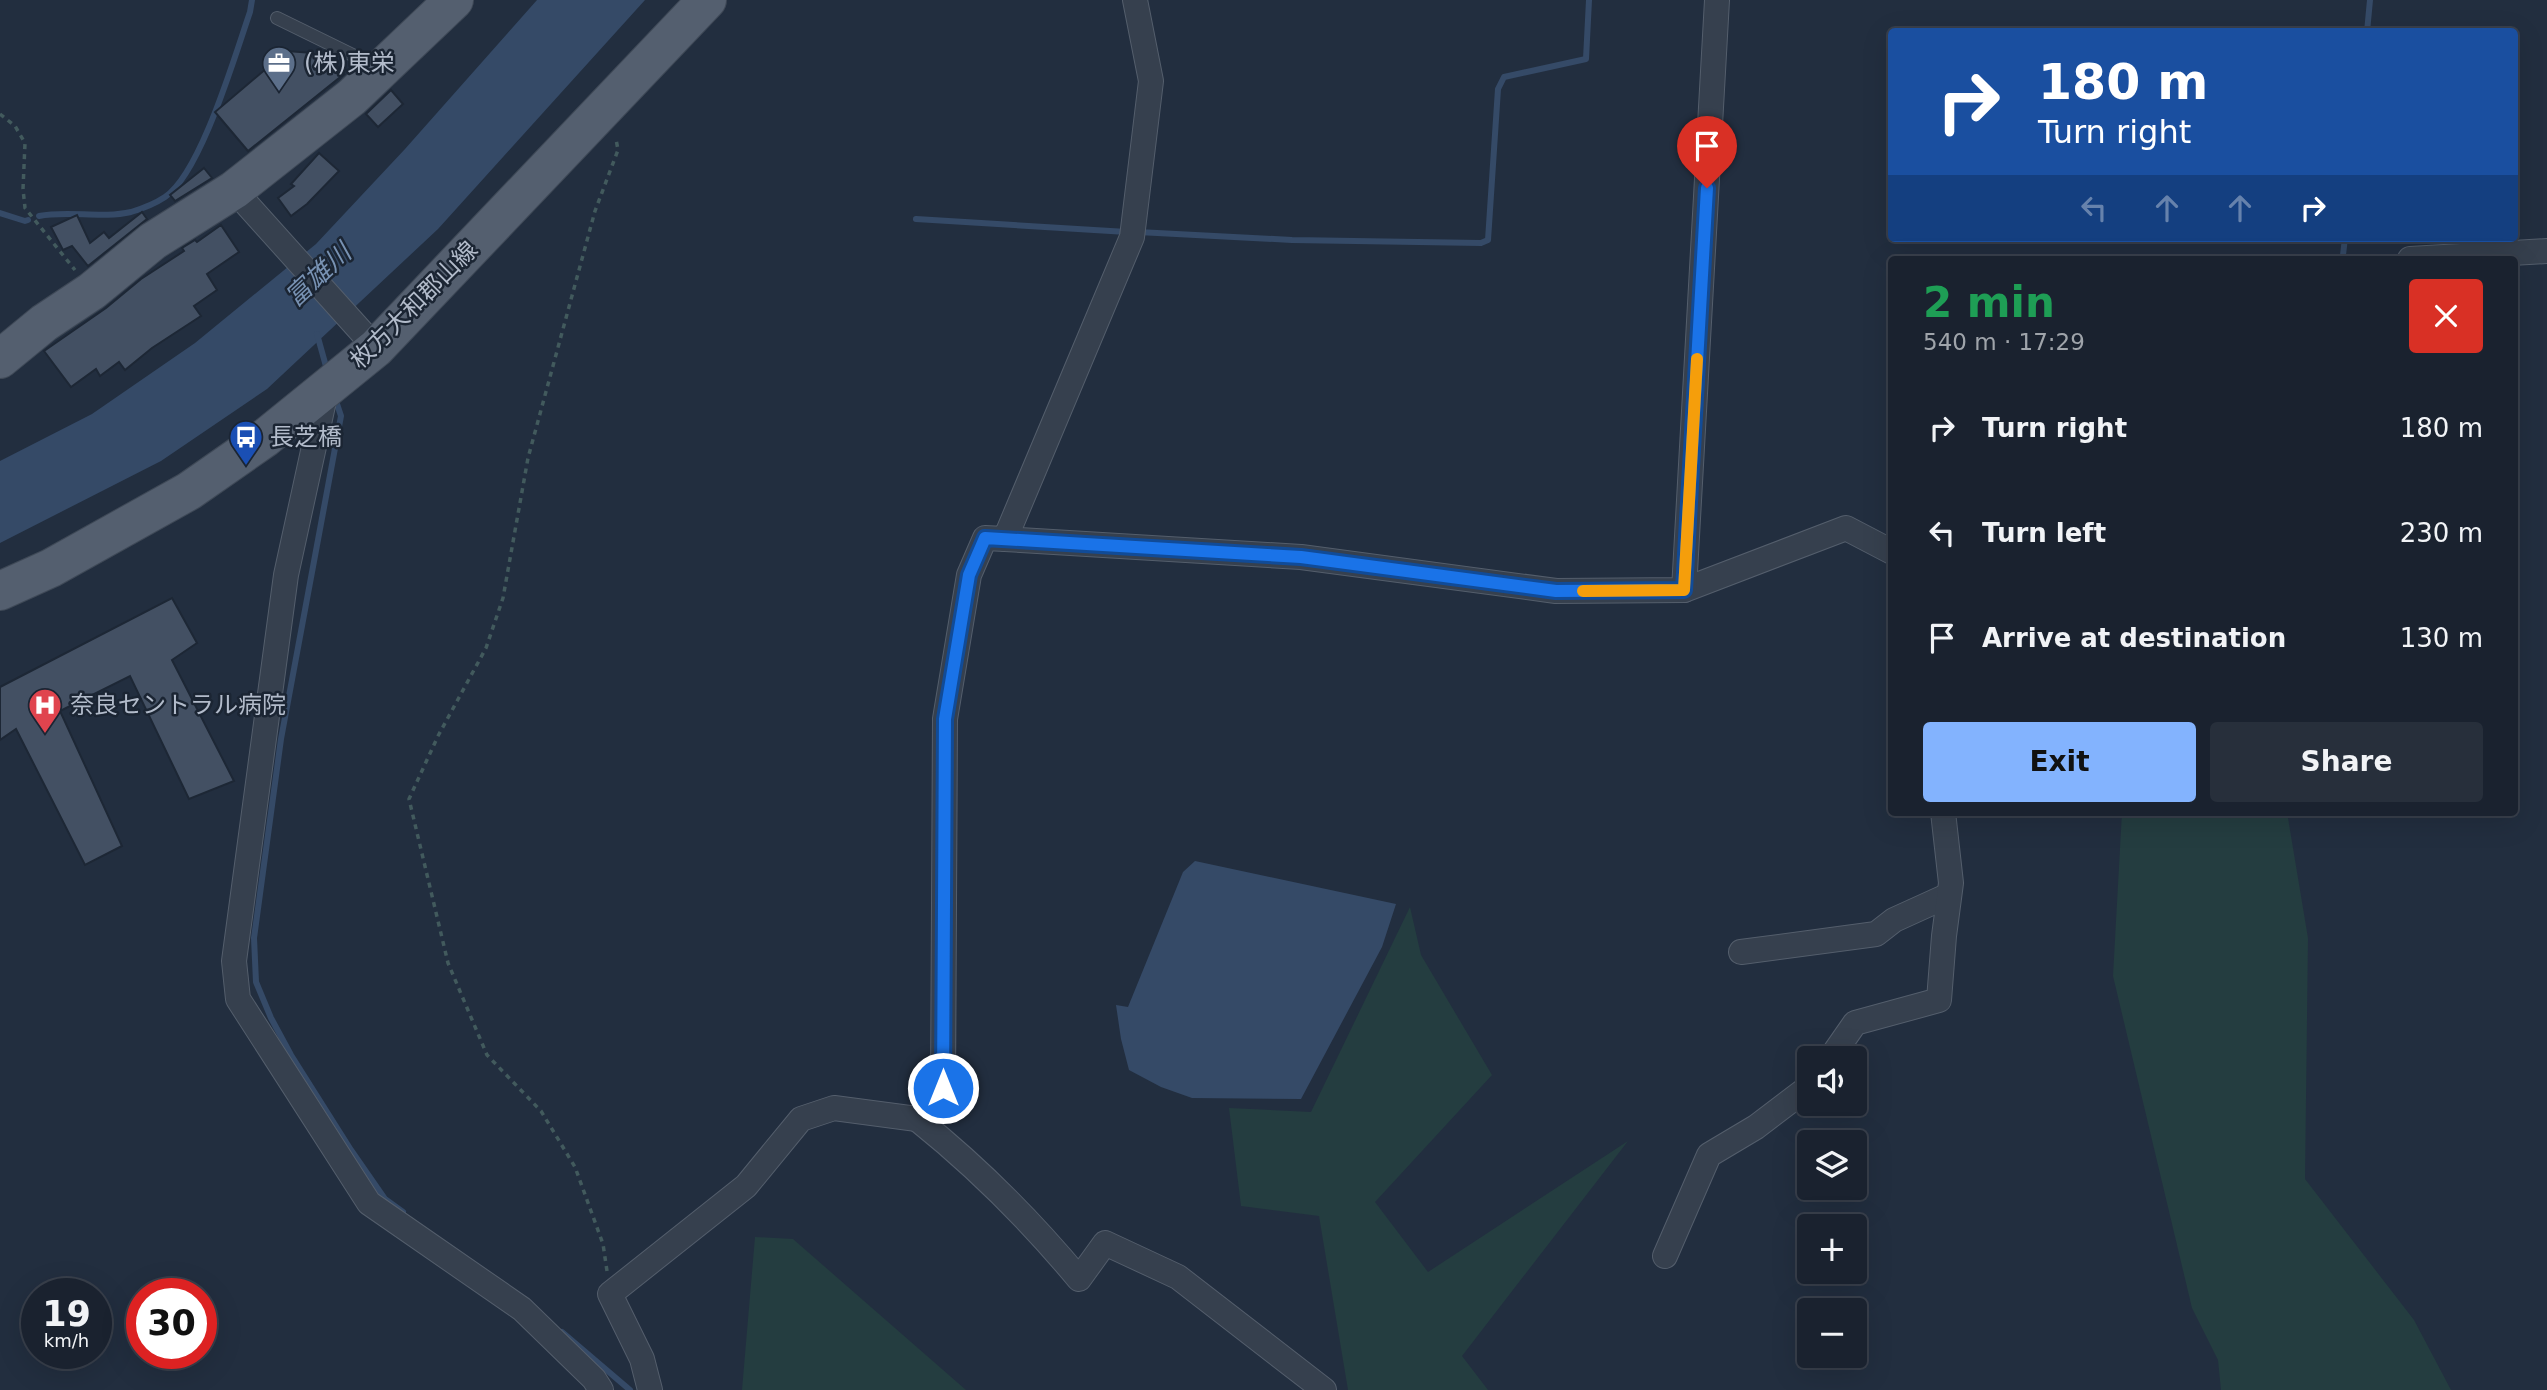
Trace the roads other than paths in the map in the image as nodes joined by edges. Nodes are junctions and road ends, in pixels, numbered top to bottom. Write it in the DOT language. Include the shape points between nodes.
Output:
graph roads {
  1 [pos="454,0"];
  2 [pos="707,0"];
  3 [pos="1135,0"];
  4 [pos="1717,0"];
  5 [pos="277,18"];
  6 [pos="381,69"];
  7 [pos="234,190"];
  8 [pos="2547,251"];
  9 [pos="2461,256"];
  10 [pos="370,340"];
  11 [pos="0,359"];
  12 [pos="327,387"];
  13 [pos="1005,539"];
  14 [pos="1888,550"];
  15 [pos="1684,590"];
  16 [pos="0,592"];
  17 [pos="1943,816"];
  18 [pos="1949,895"];
  19 [pos="1741,952"];
  20 [pos="1838,1046"];
  21 [pos="1797,1096"];
  22 [pos="917,1119"];
  23 [pos="1665,1256"];
  24 [pos="601,1390"];
  25 [pos="650,1390"];
  26 [pos="1324,1390"];
  1 -- 6 [label="main road"];
  2 -- 10 [label="main road, 枚方大和郡山線" via="597,116"];
  3 -- 13 [label="street" via="1151,81 1132,237"];
  4 -- 15 [label="street"];
  5 -- 6 [label="lane"];
  6 -- 7 [label="main road"];
  7 -- 10 [label="street"];
  7 -- 11 [label="main road" via="153,241"];
  8 -- 9 [label="street"];
  10 -- 12 [label="main road, 枚方大和郡山線"];
  12 -- 16 [label="main road, 枚方大和郡山線" via="190,491"];
  12 -- 24 [label="street" via="285,588 234,961 238,999 369,1203 522,1309"];
  13 -- 15 [label="street" via="1301,557 1556,591"];
  13 -- 22 [label="street" via="985,538 969,575 945,719 943,1088"];
  14 -- 15 [label="street" via="1846,528"];
  17 -- 18 [label="street"];
  18 -- 19 [label="street" via="1894,920 1876,934"];
  18 -- 20 [label="street" via="1939,1000 1855,1023"];
  21 -- 23 [label="street" via="1709,1155"];
  22 -- 25 [label="street" via="834,1108 801,1119 746,1186 610,1293 642,1359"];
  22 -- 26 [label="street" via="981,1173 1079,1279 1105,1243 1178,1277"];
}
